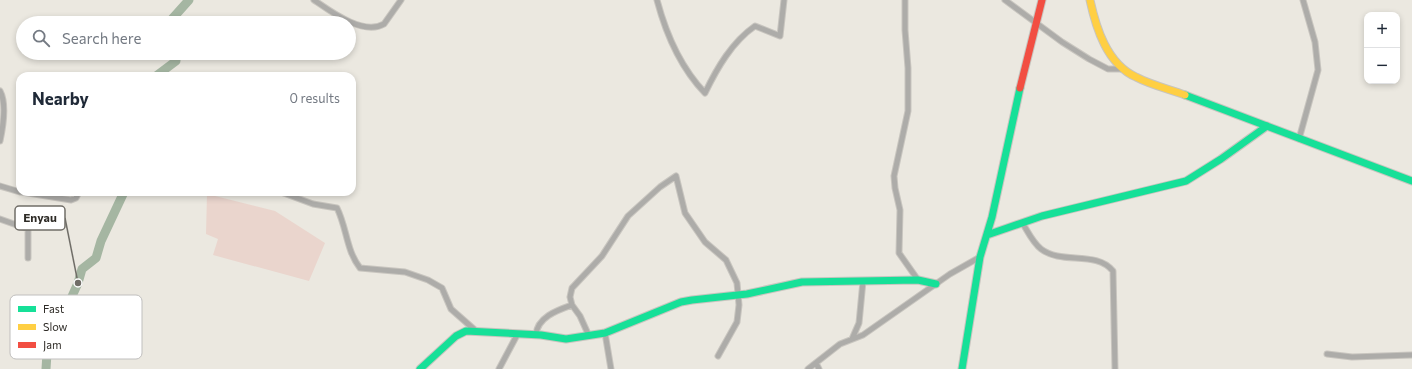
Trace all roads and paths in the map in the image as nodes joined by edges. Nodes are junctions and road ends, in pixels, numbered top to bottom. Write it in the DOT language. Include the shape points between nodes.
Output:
graph roads {
  1 [pos="314,0"];
  2 [pos="401,0"];
  3 [pos="657,0"];
  4 [pos="784,0"];
  5 [pos="905,0"];
  6 [pos="1005,0"];
  7 [pos="1042,0"];
  8 [pos="1090,0"];
  9 [pos="1303,0"];
  10 [pos="339,16"];
  11 [pos="356,23"];
  12 [pos="1036,24"];
  13 [pos="1122,69"];
  14 [pos="0,92"];
  15 [pos="1267,126"];
  16 [pos="1299,139"];
  17 [pos="0,141"];
  18 [pos="1412,181"];
  19 [pos="0,186"];
  20 [pos="16,191"];
  21 [pos="46,196"];
  22 [pos="77,196"];
  23 [pos="292,196"];
  24 [pos="0,219"];
  25 [pos="1023,224"];
  26 [pos="987,235"];
  27 [pos="980,257"];
  28 [pos="28,258"];
  29 [pos="918,280"];
  30 [pos="863,281"];
  31 [pos="936,284"];
  32 [pos="739,295"];
  33 [pos="572,305"];
  34 [pos="476,331"];
  35 [pos="605,333"];
  36 [pos="517,335"];
  37 [pos="536,335"];
  38 [pos="589,336"];
  39 [pos="852,339"];
  40 [pos="1327,354"];
  41 [pos="1412,355"];
  42 [pos="718,356"];
  43 [pos="816,363"];
  44 [pos="420,369"];
  45 [pos="499,369"];
  46 [pos="611,369"];
  47 [pos="808,369"];
  48 [pos="819,369"];
  49 [pos="962,369"];
  50 [pos="1115,369"];
  1 -- 10 [label="street"];
  2 -- 11 [label="street" via="384,24 374,27"];
  3 -- 4 [label="street" via="681,64 705,93 732,47 748,31 756,26 780,36"];
  5 -- 29 [label="street" via="908,111 894,176 895,195 900,210 898,253"];
  6 -- 12 [label="street"];
  7 -- 12 [label="street"];
  8 -- 13 [label="street" via="1098,32 1109,54"];
  9 -- 16 [label="street" via="1315,42 1318,70"];
  12 -- 13 [label="street" via="1102,66 1113,70"];
  12 -- 26 [label="street"];
  13 -- 15 [label="street" via="1147,83"];
  14 -- 17 [label="street" via="3,97"];
  15 -- 16 [label="street"];
  15 -- 25 [label="street" via="1221,160 1186,181 1042,216"];
  16 -- 18 [label="street"];
  19 -- 20 [label="street"];
  21 -- 22 [label="street" via="71,200"];
  23 -- 34 [label="street" via="313,204 337,208 345,226 351,256 360,268 405,272 437,285 442,288 451,309"];
  24 -- 28 [label="street" via="28,229"];
  25 -- 26 [label="street"];
  25 -- 50 [label="street" via="1043,250 1069,258 1097,261 1113,271"];
  26 -- 27 [label="street"];
  27 -- 31 [label="street"];
  27 -- 49 [label="street"];
  29 -- 30 [label="street"];
  29 -- 31 [label="street"];
  30 -- 32 [label="street" via="788,284"];
  30 -- 39 [label="street" via="859,323"];
  31 -- 39 [label="street" via="863,335"];
  32 -- 33 [label="street" via="730,265 705,242 685,213 676,176 628,216 602,256 572,288"];
  32 -- 35 [label="street" via="681,302"];
  32 -- 42 [label="street" via="737,322"];
  33 -- 37 [label="street" via="542,320"];
  33 -- 38 [label="street"];
  34 -- 36 [label="street"];
  34 -- 44 [label="street" via="466,331 456,336"];
  35 -- 38 [label="street"];
  35 -- 46 [label="street"];
  36 -- 37 [label="street"];
  36 -- 45 [label="street"];
  37 -- 38 [label="street" via="566,339"];
  39 -- 43 [label="street" via="832,349"];
  40 -- 41 [label="street" via="1352,357"];
  43 -- 47 [label="street"];
  43 -- 48 [label="street"];
}
